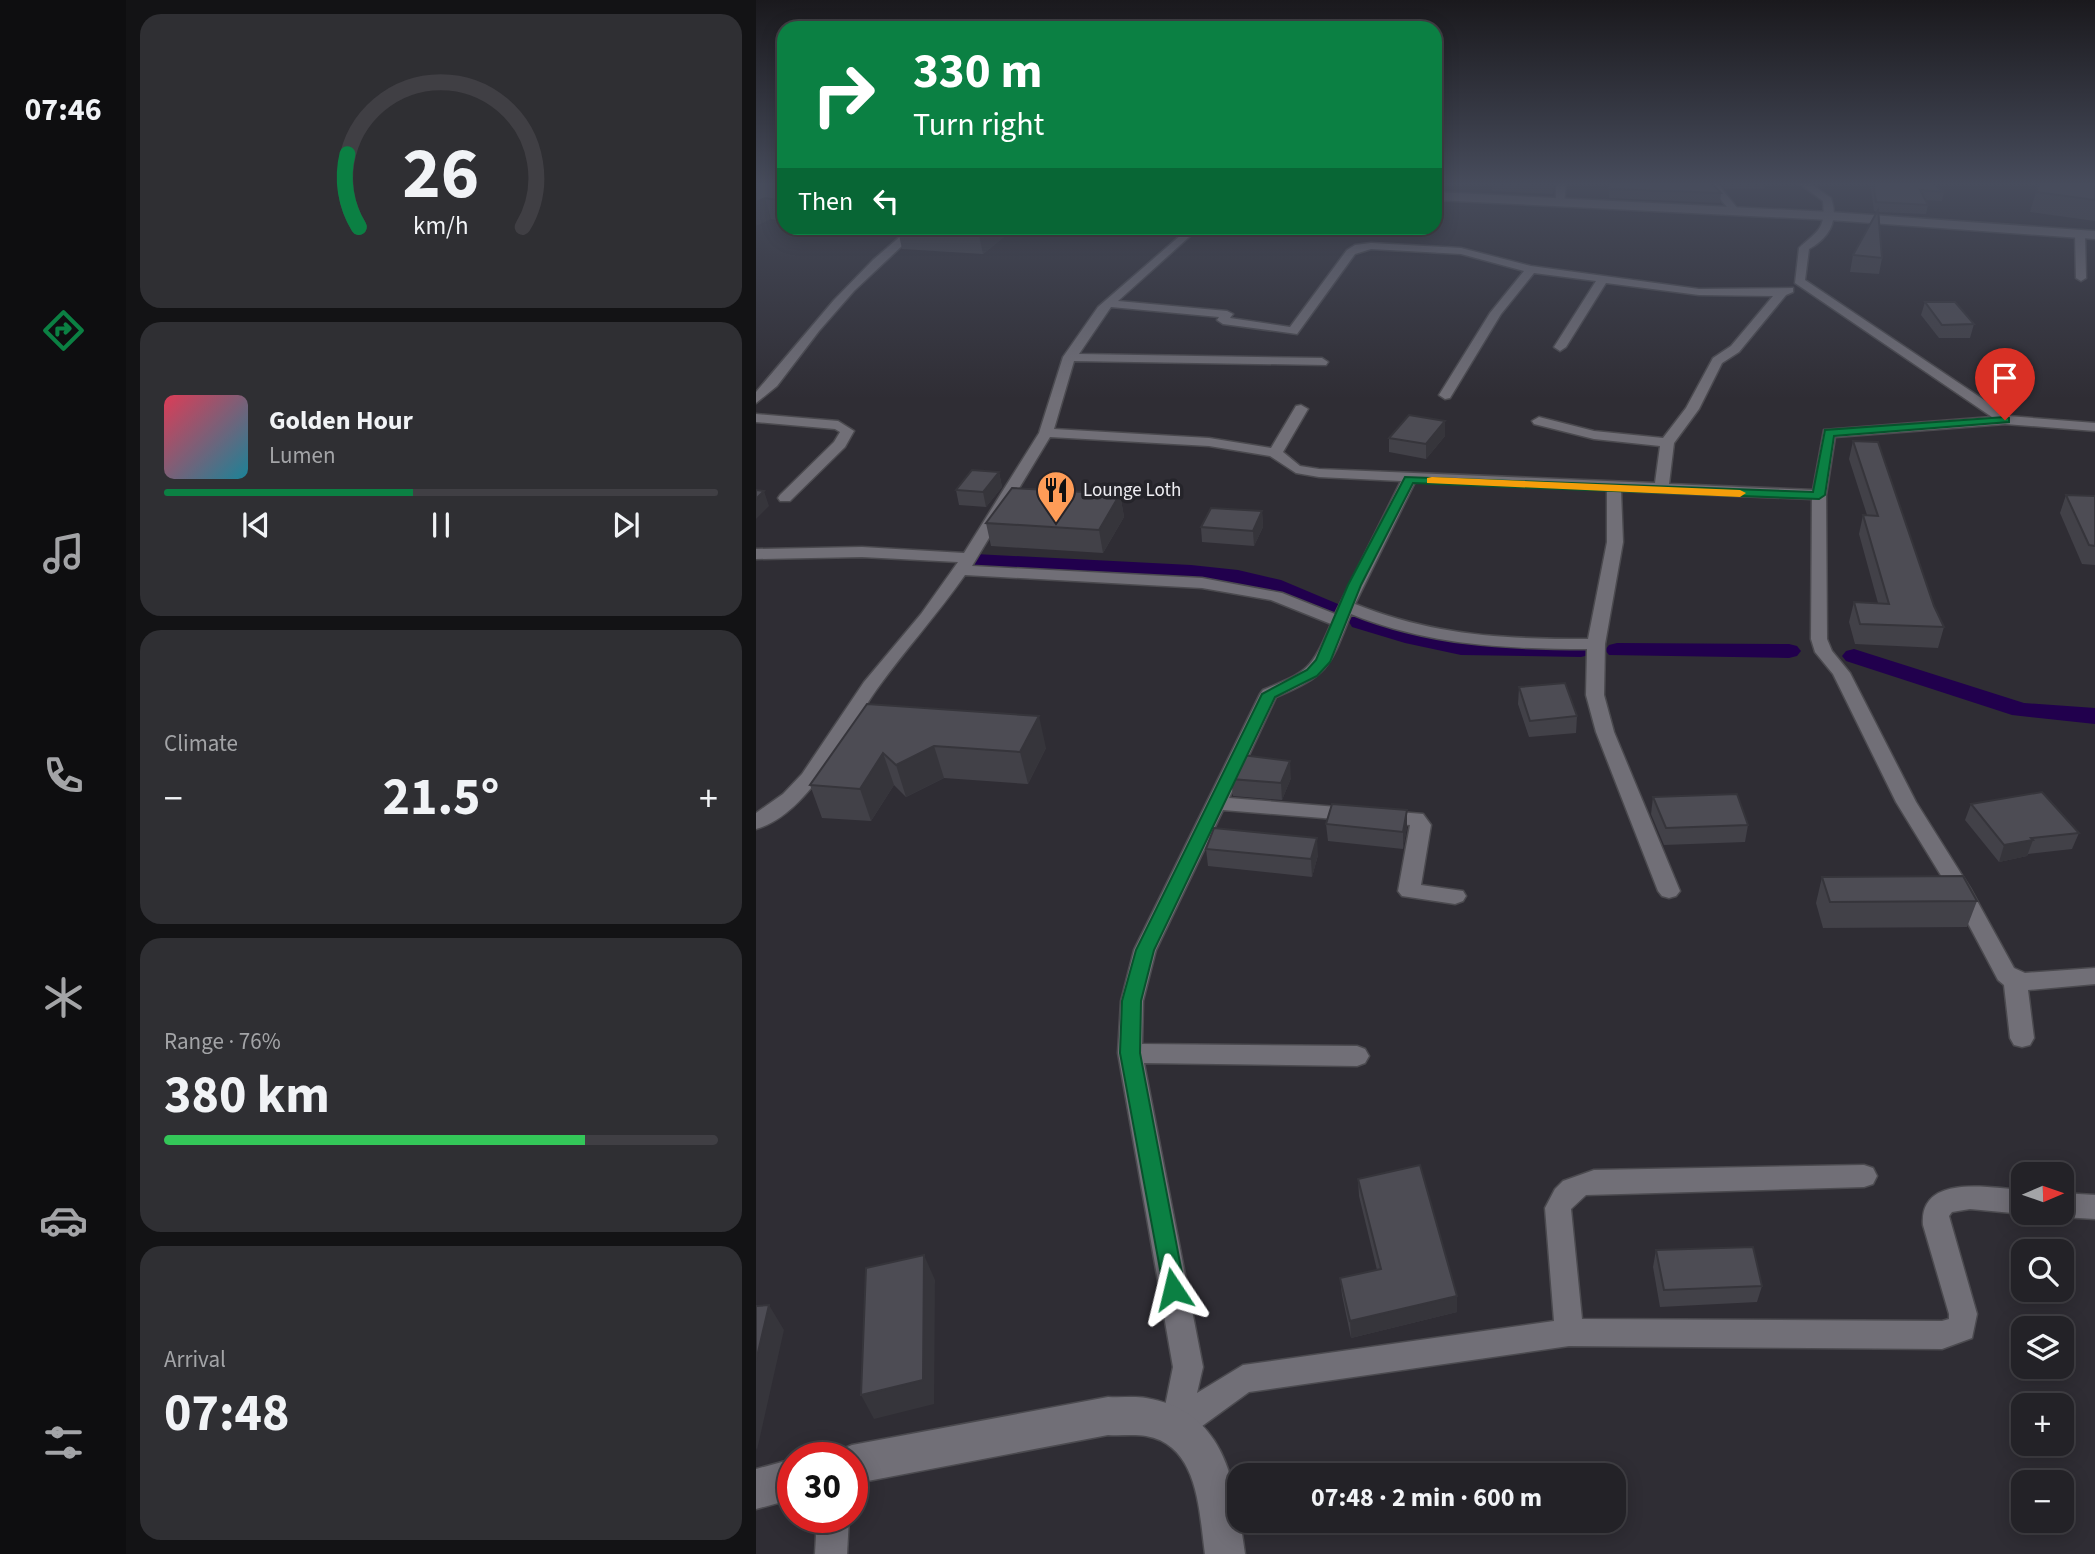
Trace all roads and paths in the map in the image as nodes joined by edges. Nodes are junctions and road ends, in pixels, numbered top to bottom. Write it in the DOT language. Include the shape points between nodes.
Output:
graph roads {
  1 [pos="887,255"];
  2 [pos="1164,255"];
  3 [pos="1348,255"];
  4 [pos="1475,255"];
  5 [pos="1803,255"];
  6 [pos="2080,255"];
  7 [pos="1531,269"];
  8 [pos="2081,278"];
  9 [pos="1603,279"];
  10 [pos="1803,285"];
  11 [pos="1782,293"];
  12 [pos="1108,303"];
  13 [pos="1560,347"];
  14 [pos="1069,357"];
  15 [pos="1322,362"];
  16 [pos="1445,395"];
  17 [pos="756,399"];
  18 [pos="1301,409"];
  19 [pos="756,418"];
  20 [pos="2005,420"];
  21 [pos="1539,421"];
  22 [pos="2095,427"];
  23 [pos="1046,433"];
  24 [pos="1667,443"];
  25 [pos="1275,453"];
  26 [pos="1409,480"];
  27 [pos="1614,488"];
  28 [pos="1661,490"];
  29 [pos="1819,495"];
  30 [pos="785,498"];
  31 [pos="756,554"];
  32 [pos="965,564"];
  33 [pos="1344,615"];
  34 [pos="1596,644"];
  35 [pos="1216,803"];
  36 [pos="756,822"];
  37 [pos="1668,891"];
  38 [pos="1455,896"];
  39 [pos="2095,976"];
  40 [pos="2015,981"];
  41 [pos="2022,1038"];
  42 [pos="1130,1053"];
  43 [pos="1357,1056"];
  44 [pos="1864,1176"];
  45 [pos="2011,1201"];
  46 [pos="2074,1206"];
  47 [pos="2095,1207"];
  48 [pos="1569,1332"];
  49 [pos="1176,1426"];
  50 [pos="868,1462"];
  51 [pos="777,1483"];
  52 [pos="756,1489"];
  53 [pos="832,1533"];
  54 [pos="831,1554"];
  55 [pos="1225,1554"];
  1 -- 17 [label="street" via="818,325"];
  2 -- 12 [label="street"];
  3 -- 12 [label="street" via="1293,331 1223,320 1227,313"];
  4 -- 7 [label="street"];
  5 -- 10 [label="street" via="1799,281"];
  6 -- 8 [label="street"];
  7 -- 9 [label="street"];
  7 -- 16 [label="street" via="1496,313"];
  9 -- 11 [label="street" via="1699,292"];
  9 -- 13 [label="street"];
  10 -- 11 [label="street"];
  10 -- 20 [label="street"];
  11 -- 24 [label="street" via="1735,349 1717,361 1692,409"];
  12 -- 14 [label="street"];
  14 -- 15 [label="street"];
  14 -- 23 [label="street"];
  18 -- 25 [label="street"];
  19 -- 30 [label="street" via="838,425 846,431 840,444"];
  20 -- 22 [label="street"];
  20 -- 29 [label="street" via="1829,433"];
  21 -- 24 [label="street" via="1594,435"];
  23 -- 25 [label="street" via="1209,442"];
  23 -- 32 [label="street"];
  24 -- 28 [label="street"];
  25 -- 26 [label="street" via="1296,469"];
  26 -- 27 [label="street"];
  26 -- 33 [label="street"];
  27 -- 28 [label="street"];
  27 -- 34 [label="street" via="1615,542"];
  28 -- 29 [label="street"];
  29 -- 40 [label="street" via="1819,639 1824,652 1841,673 1906,802 1963,893 2006,974"];
  31 -- 32 [label="street" via="880,551"];
  32 -- 33 [label="street" via="1202,583 1245,589"];
  32 -- 36 [label="street" via="870,686 809,778 790,799"];
  33 -- 34 [label="street" via="1493,643"];
  33 -- 35 [label="street" via="1323,662 1312,673 1269,694"];
  34 -- 37 [label="street" via="1595,695 1605,732"];
  35 -- 38 [label="street" via="1416,818 1421,825 1409,891"];
  35 -- 42 [label="street" via="1145,950 1132,1001"];
  39 -- 40 [label="street"];
  40 -- 41 [label="street"];
  42 -- 43 [label="street"];
  42 -- 49 [label="street" via="1188,1367"];
  44 -- 48 [label="street" via="1594,1181 1572,1187 1559,1208"];
  45 -- 48 [label="street" via="1945,1201 1935,1213 1963,1314 1962,1328 1942,1335"];
  46 -- 47 [label="street"];
  48 -- 49 [label="street" via="1243,1379"];
  49 -- 50 [label="street" via="1148,1418 1108,1416"];
  49 -- 55 [label="street" via="1198,1444 1213,1479"];
  51 -- 52 [label="street"];
  53 -- 54 [label="street"];
}
